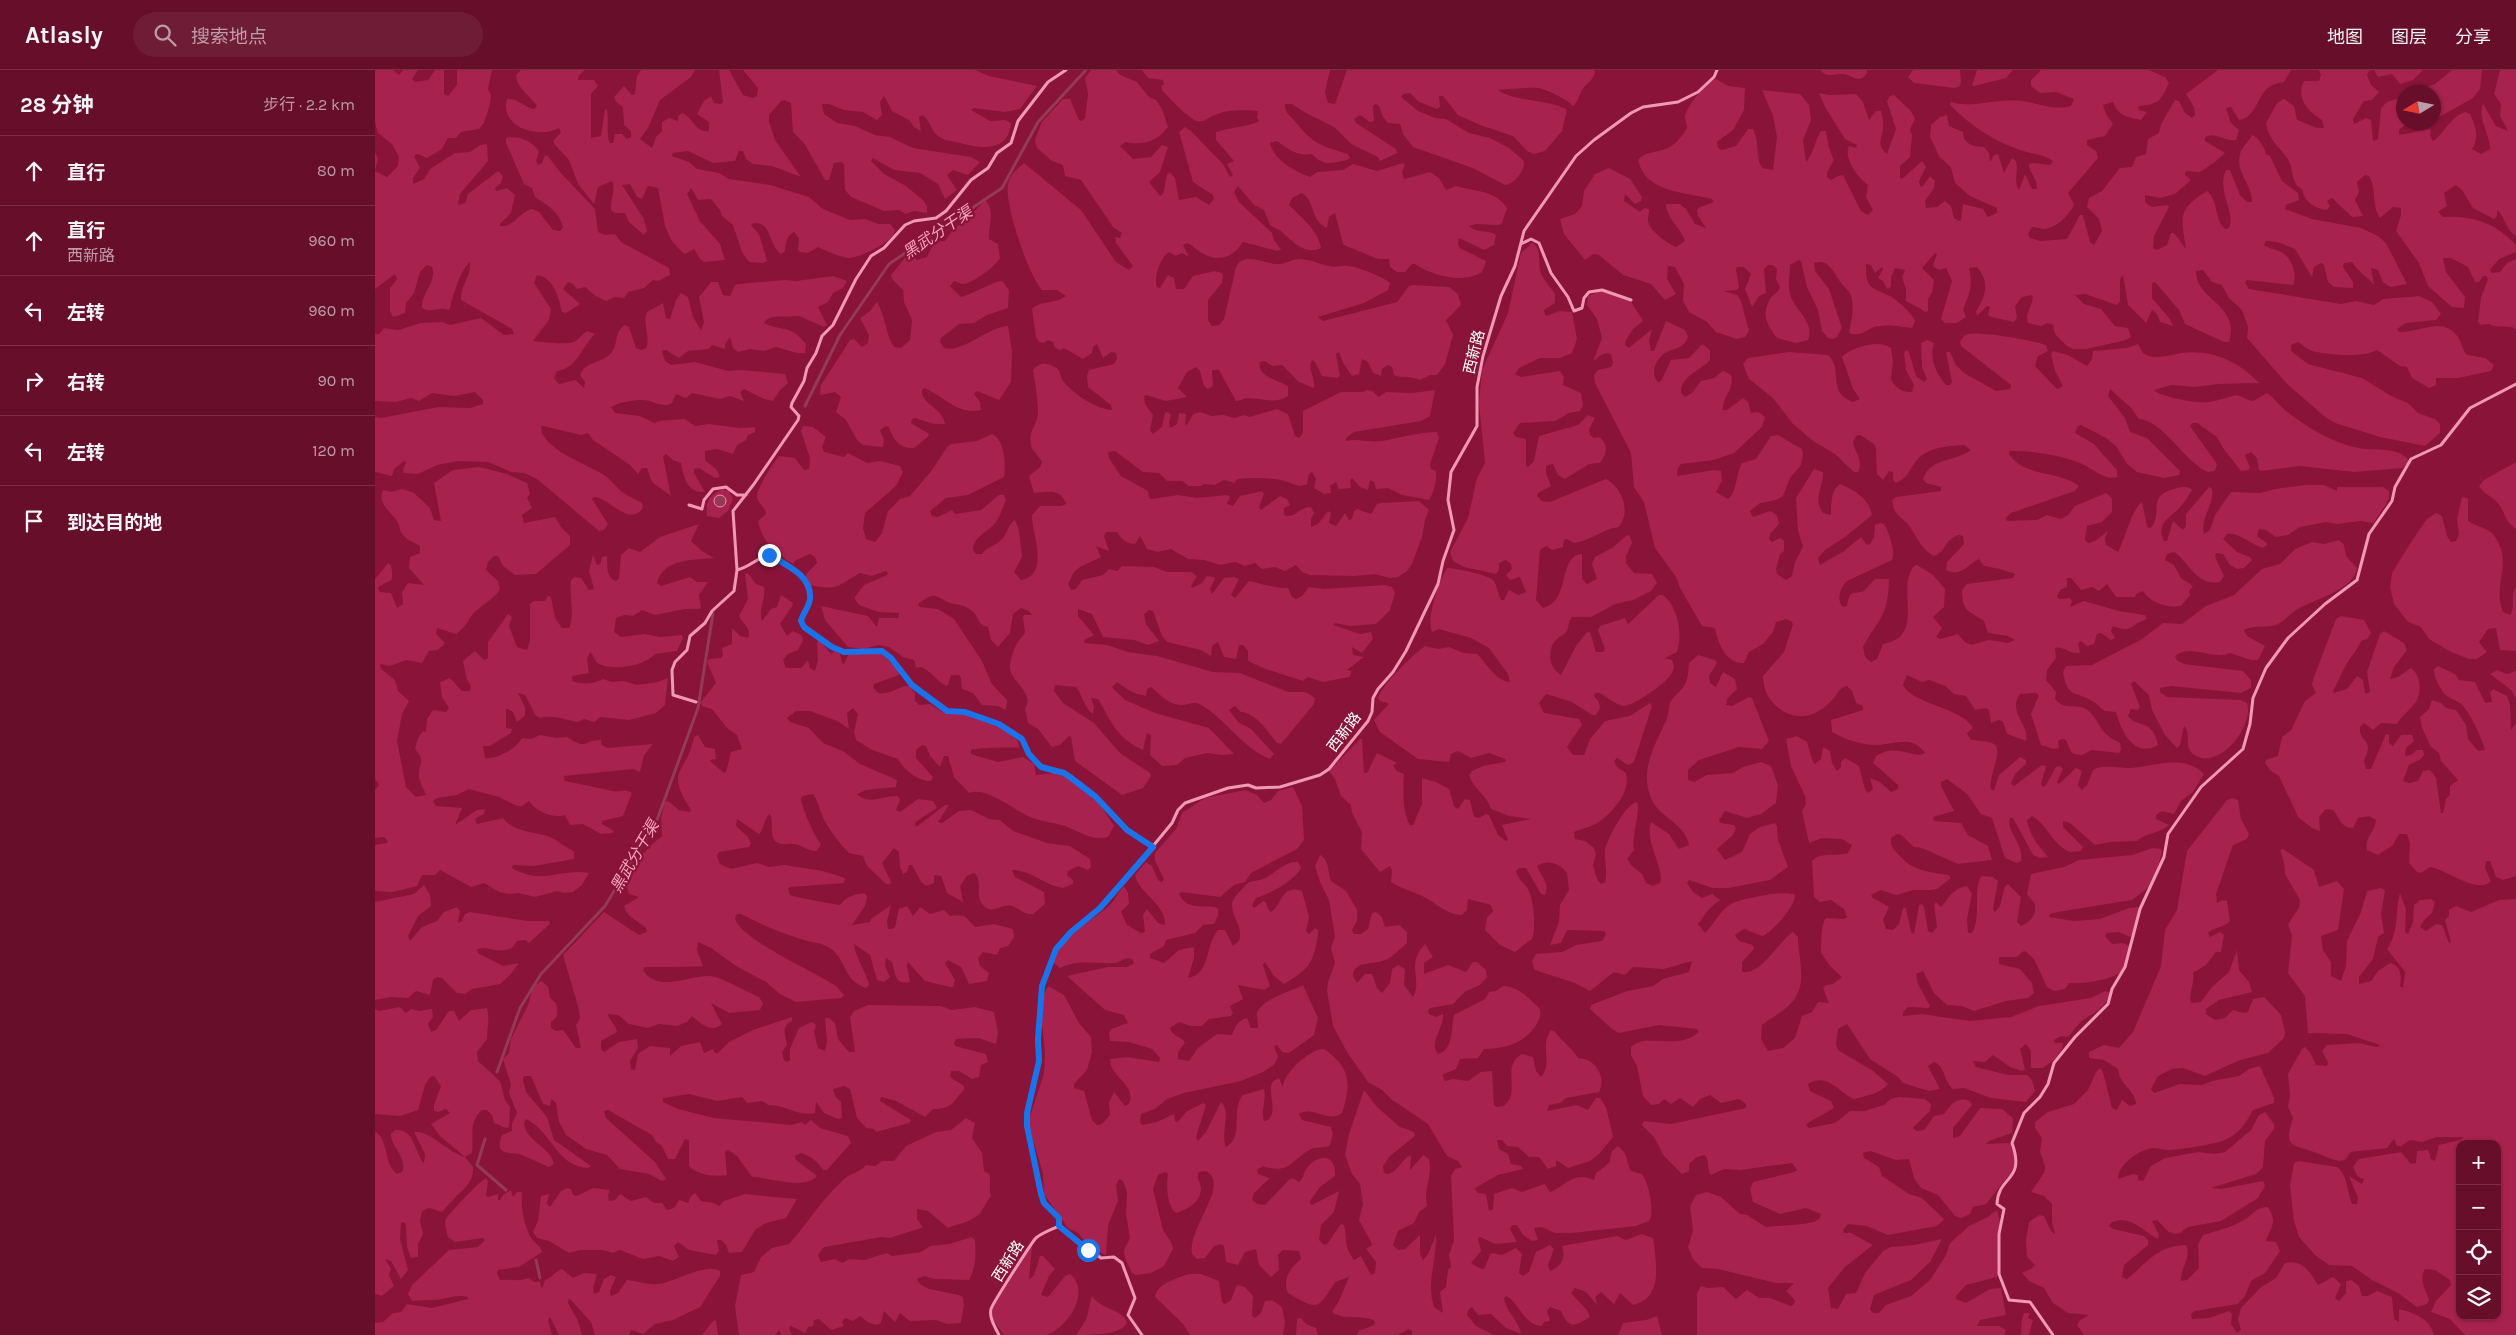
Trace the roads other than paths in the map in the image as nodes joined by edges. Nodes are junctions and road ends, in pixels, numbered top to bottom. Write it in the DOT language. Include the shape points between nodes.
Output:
graph roads {
  1 [pos="1066,70"];
  2 [pos="1717,70"];
  3 [pos="1521,244"];
  4 [pos="1631,300"];
  5 [pos="2516,384"];
  6 [pos="747,494"];
  7 [pos="737,495"];
  8 [pos="739,503"];
  9 [pos="689,505"];
  10 [pos="737,570"];
  11 [pos="696,702"];
  12 [pos="1153,847"];
  13 [pos="1059,1226"];
  14 [pos="999,1335"];
  15 [pos="1142,1335"];
  16 [pos="2053,1335"];
  1 -- 6 [label="street" via="1048,82 1018,121 1011,143 997,152 988,168 971,180 946,211 936,218 905,225 884,248 867,260 807,368 791,407 799,416 798,420"];
  2 -- 3 [label="street, 西新路" via="1698,92 1677,102 1643,107 1594,140 1577,156 1531,219"];
  3 -- 4 [label="street" via="1531,239 1539,243 1551,273 1568,296 1574,311 1582,308 1589,292 1603,290"];
  3 -- 12 [label="street, 西新路" via="1483,356 1477,387 1477,426 1451,472 1449,500 1454,530 1438,584 1406,651 1373,698 1368,721 1321,775 1280,787 1238,786 1185,803"];
  5 -- 16 [label="street" via="2470,408 2441,444 2411,459 2395,487 2392,501 2369,534 2357,580 2288,638 2266,668 2253,698 2243,749 2201,787 2168,834 2164,857 2140,909 2125,967 2112,989 2108,1004 2054,1063 2048,1084 2024,1114 2012,1144 2017,1158 2016,1169 1997,1194 1997,1204 2004,1209 1999,1234 1999,1274 2009,1300 2030,1302"];
  6 -- 7 [label="street"];
  6 -- 8 [label="street"];
  7 -- 8 [label="street"];
  7 -- 9 [label="street" via="726,487 713,489 702,509"];
  8 -- 10 [label="street" via="731,519"];
  10 -- 11 [label="street" via="734,591 690,636 687,650 672,670 673,695"];
  10 -- 12 [label="street" via="769,555 799,573 809,589 810,599 802,615 804,627 844,652 882,651 912,685 947,711 965,712 999,724 1022,739 1029,754 1041,767 1070,777 1096,797 1127,830"];
  12 -- 13 [label="street, 西新路" via="1100,908 1056,949 1042,986 1039,1061 1027,1126 1041,1194 1044,1203 1059,1218"];
  13 -- 14 [label="street, 西新路" via="1037,1238 1026,1250 991,1309 992,1322"];
  13 -- 15 [label="street" via="1101,1258 1114,1257 1122,1264 1135,1298 1128,1315"];
}
